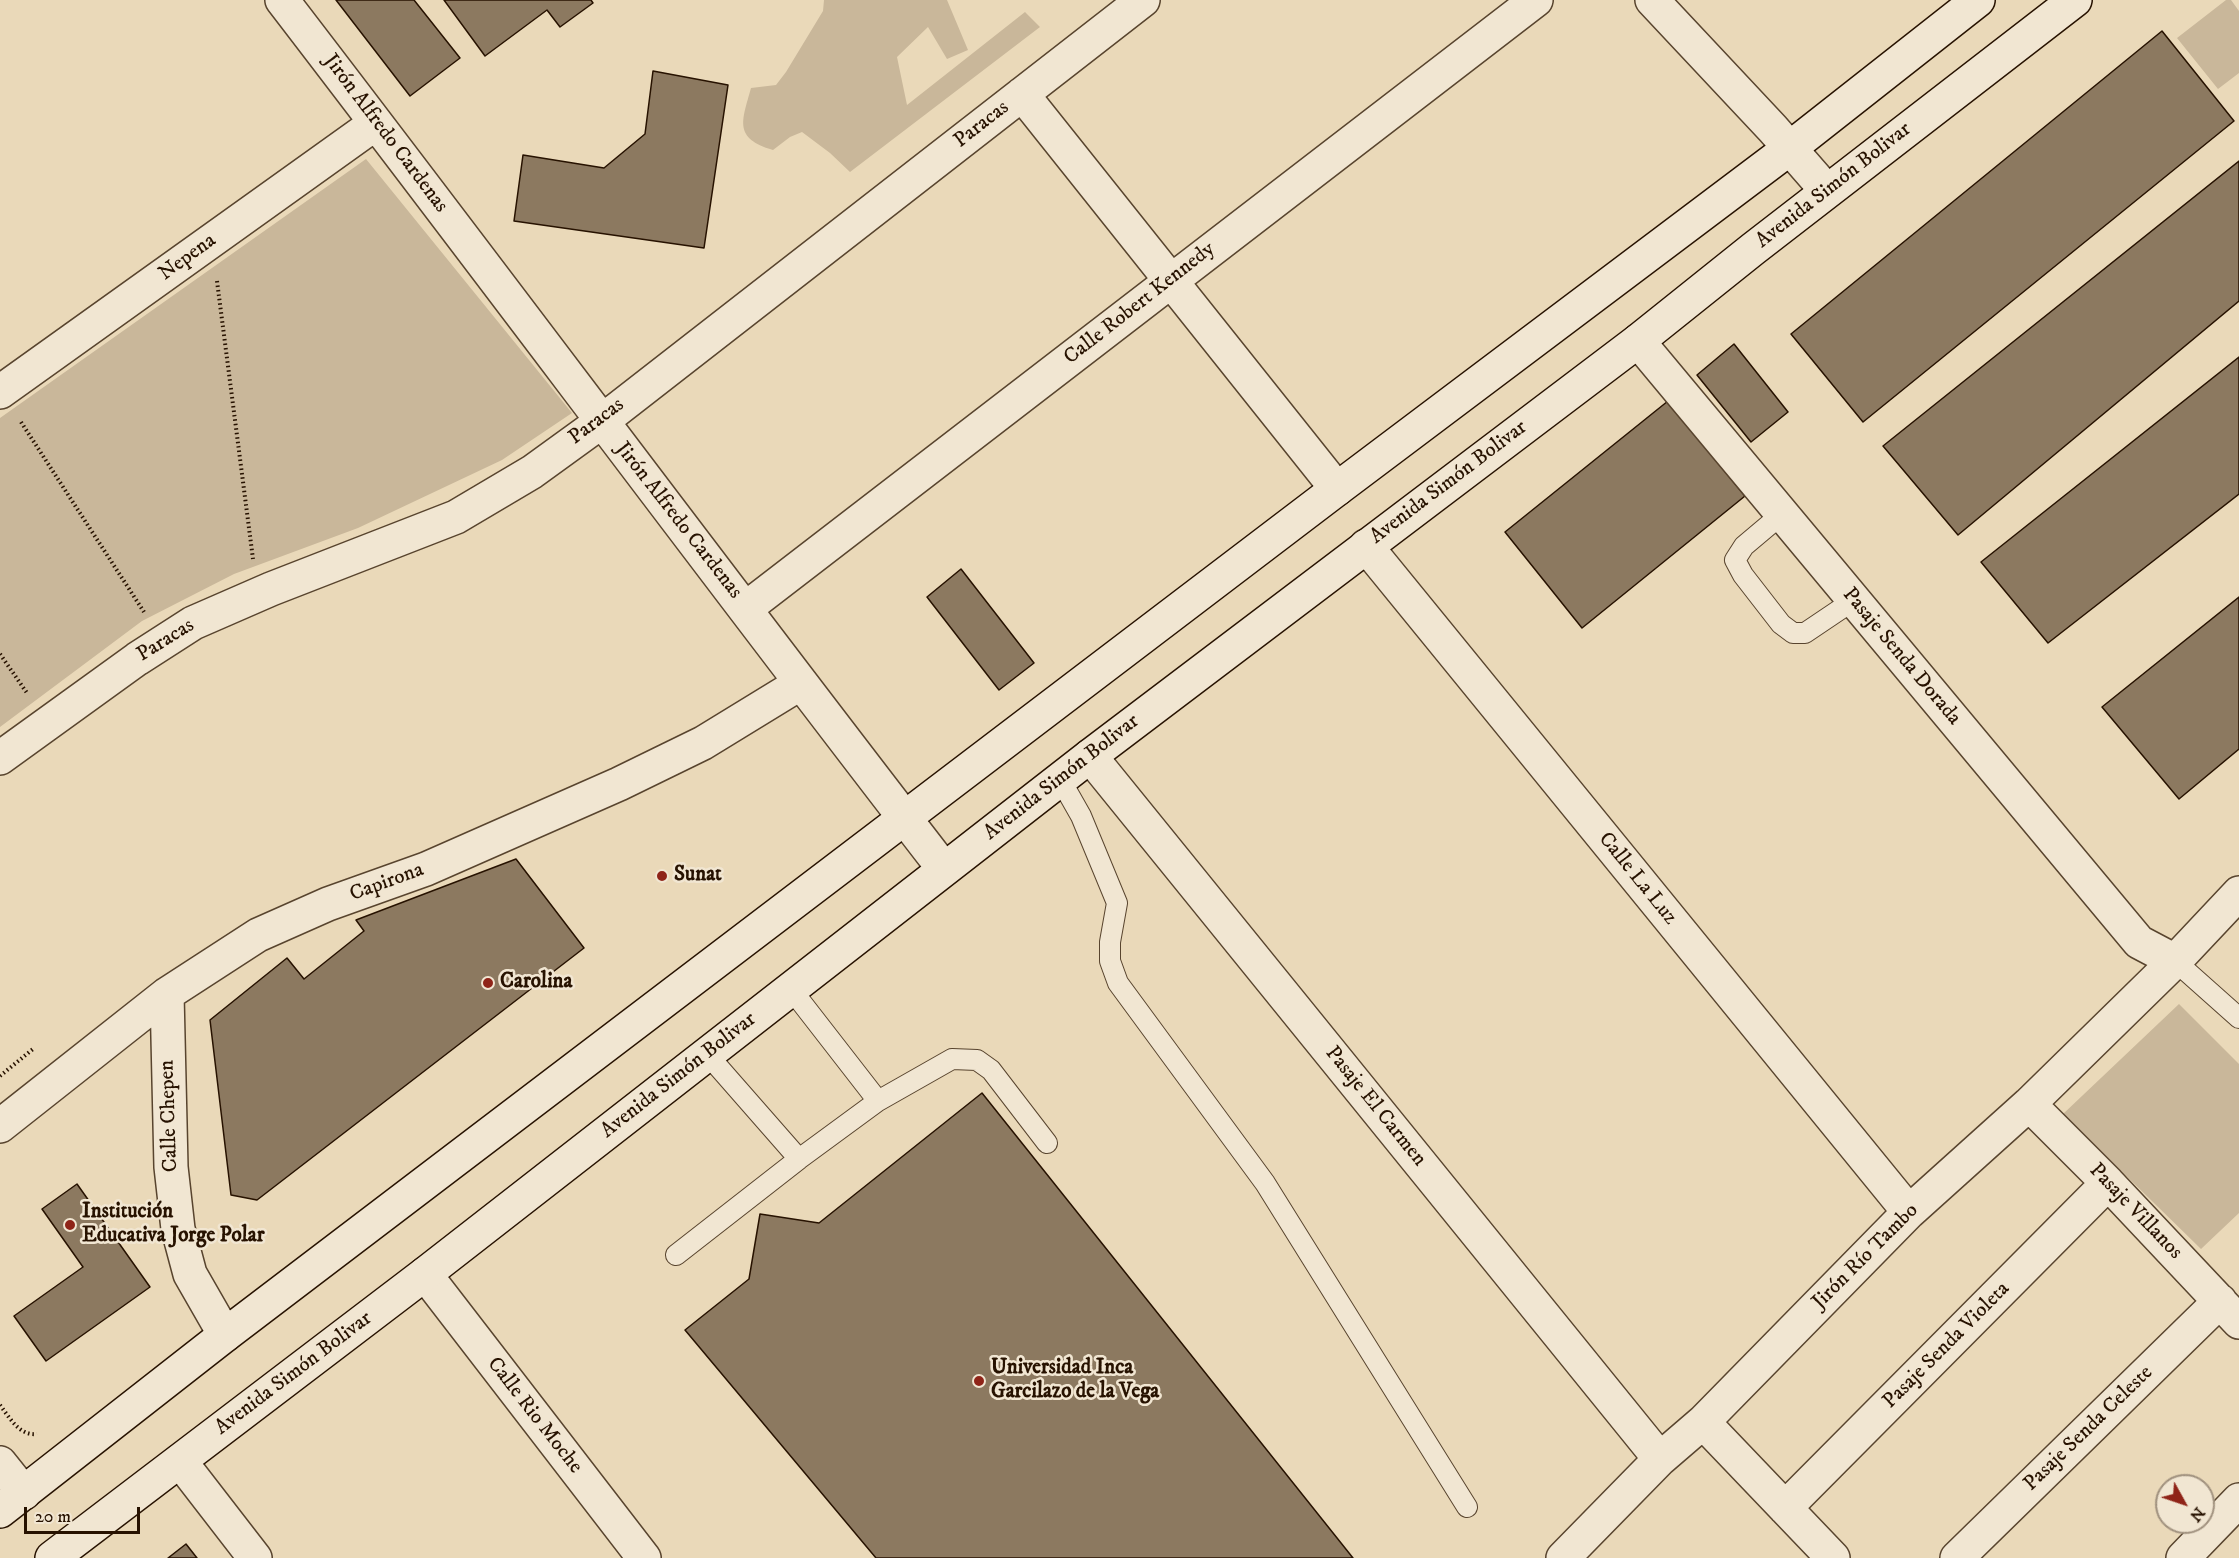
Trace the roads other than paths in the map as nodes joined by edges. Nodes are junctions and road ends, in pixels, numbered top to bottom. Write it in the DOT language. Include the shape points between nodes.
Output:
graph roads {
  1 [pos="282,0"];
  2 [pos="1143,0"];
  3 [pos="1536,0"];
  4 [pos="1652,0"];
  5 [pos="1978,0"];
  6 [pos="2075,0"];
  7 [pos="1022,94"];
  8 [pos="376,123"];
  9 [pos="1790,148"];
  10 [pos="1827,191"];
  11 [pos="1170,280"];
  12 [pos="1638,341"];
  13 [pos="1,392"];
  14 [pos="601,422"];
  15 [pos="1337,489"];
  16 [pos="1782,514"];
  17 [pos="1366,546"];
  18 [pos="1854,600"];
  19 [pos="745,609"];
  20 [pos="801,683"];
  21 [pos="1090,756"];
  22 [pos="0,758"];
  23 [pos="1060,779"];
  24 [pos="904,818"];
  25 [pos="944,869"];
  26 [pos="2239,892"];
  27 [pos="2175,961"];
  28 [pos="791,988"];
  29 [pos="167,993"];
  30 [pos="2239,1018"];
  31 [pos="707,1054"];
  32 [pos="878,1101"];
  33 [pos="2029,1104"];
  34 [pos="0,1126"];
  35 [pos="1047,1143"];
  36 [pos="799,1159"];
  37 [pos="2108,1183"];
  38 [pos="1909,1212"];
  39 [pos="676,1255"];
  40 [pos="425,1274"];
  41 [pos="2229,1311"];
  42 [pos="225,1335"];
  43 [pos="1703,1422"];
  44 [pos="1660,1459"];
  45 [pos="180,1461"];
  46 [pos="0,1463"];
  47 [pos="2239,1500"];
  48 [pos="12,1502"];
  49 [pos="1467,1507"];
  50 [pos="1785,1508"];
  51 [pos="52,1558"];
  52 [pos="255,1558"];
  53 [pos="644,1558"];
  54 [pos="1563,1558"];
  55 [pos="1833,1558"];
  56 [pos="1957,1558"];
  57 [pos="2183,1558"];
  1 -- 8 [label="street, Jirón Alfredo Cardenas"];
  2 -- 7 [label="street, Paracas"];
  3 -- 11 [label="street, Calle Robert Kennedy"];
  4 -- 9 [label="street"];
  5 -- 9 [label="street"];
  6 -- 10 [label="street, Avenida Simón Bolivar"];
  7 -- 11 [label="street"];
  7 -- 14 [label="street, Paracas"];
  8 -- 13 [label="street, Nepena"];
  8 -- 14 [label="street, Jirón Alfredo Cardenas"];
  9 -- 10 [label="street"];
  9 -- 15 [label="street"];
  10 -- 12 [label="street, Avenida Simón Bolivar"];
  11 -- 15 [label="street"];
  11 -- 19 [label="street, Calle Robert Kennedy"];
  12 -- 16 [label="street, Pasaje Senda Dorada"];
  12 -- 17 [label="street, Avenida Simón Bolivar"];
  14 -- 19 [label="street, Jirón Alfredo Cardenas"];
  14 -- 22 [label="street, Paracas" via="532,472 456,517 194,623 136,659"];
  15 -- 24 [label="street"];
  16 -- 18 [label="street, Pasaje Senda Dorada"];
  16 -- 18 [label="lane" via="1744,546 1735,560 1781,624 1793,633 1805,633"];
  17 -- 21 [label="street, Avenida Simón Bolivar"];
  17 -- 38 [label="street, Calle La Luz"];
  18 -- 27 [label="street, Pasaje Senda Dorada" via="2139,942"];
  19 -- 20 [label="street, Jirón Alfredo Cardenas"];
  20 -- 24 [label="street, Jirón Alfredo Cardenas"];
  20 -- 29 [label="street, Capirona" via="704,743 619,784 436,865 328,904 258,935"];
  21 -- 23 [label="street, Avenida Simón Bolivar"];
  21 -- 44 [label="street, Pasaje El Carmen"];
  23 -- 25 [label="street, Avenida Simón Bolivar"];
  23 -- 49 [label="lane" via="1081,816 1117,903 1110,961 1118,983 1265,1183"];
  24 -- 25 [label="street, Jirón Alfredo Cardenas"];
  24 -- 42 [label="street"];
  25 -- 28 [label="street, Avenida Simón Bolivar"];
  26 -- 27 [label="street, Jirón Río Tambo"];
  27 -- 30 [label="lane"];
  27 -- 33 [label="street, Jirón Río Tambo"];
  28 -- 31 [label="street, Avenida Simón Bolivar"];
  28 -- 32 [label="lane"];
  29 -- 34 [label="street, Capirona"];
  29 -- 42 [label="street, Calle Chepen" via="171,1167 178,1229 190,1274"];
  31 -- 36 [label="lane"];
  31 -- 40 [label="street, Avenida Simón Bolivar"];
  32 -- 35 [label="lane" via="952,1059 977,1060 991,1070"];
  32 -- 36 [label="lane"];
  33 -- 37 [label="street, Pasaje Villanos"];
  33 -- 38 [label="street, Jirón Río Tambo"];
  36 -- 39 [label="lane"];
  37 -- 41 [label="street, Pasaje Villanos"];
  37 -- 50 [label="street, Pasaje Senda Violeta"];
  38 -- 43 [label="street, Jirón Río Tambo"];
  40 -- 45 [label="street, Avenida Simón Bolivar"];
  40 -- 53 [label="street, Calle Rio Moche"];
  41 -- 56 [label="street, Pasaje Senda Celeste"];
  42 -- 48 [label="street"];
  43 -- 44 [label="street, Jirón Río Tambo"];
  43 -- 50 [label="street"];
  44 -- 54 [label="street, Jirón Río Tambo"];
  45 -- 51 [label="street, Avenida Simón Bolivar"];
  45 -- 52 [label="street"];
  46 -- 48 [label="street"];
  47 -- 57 [label="street"];
  50 -- 55 [label="street"];
}
